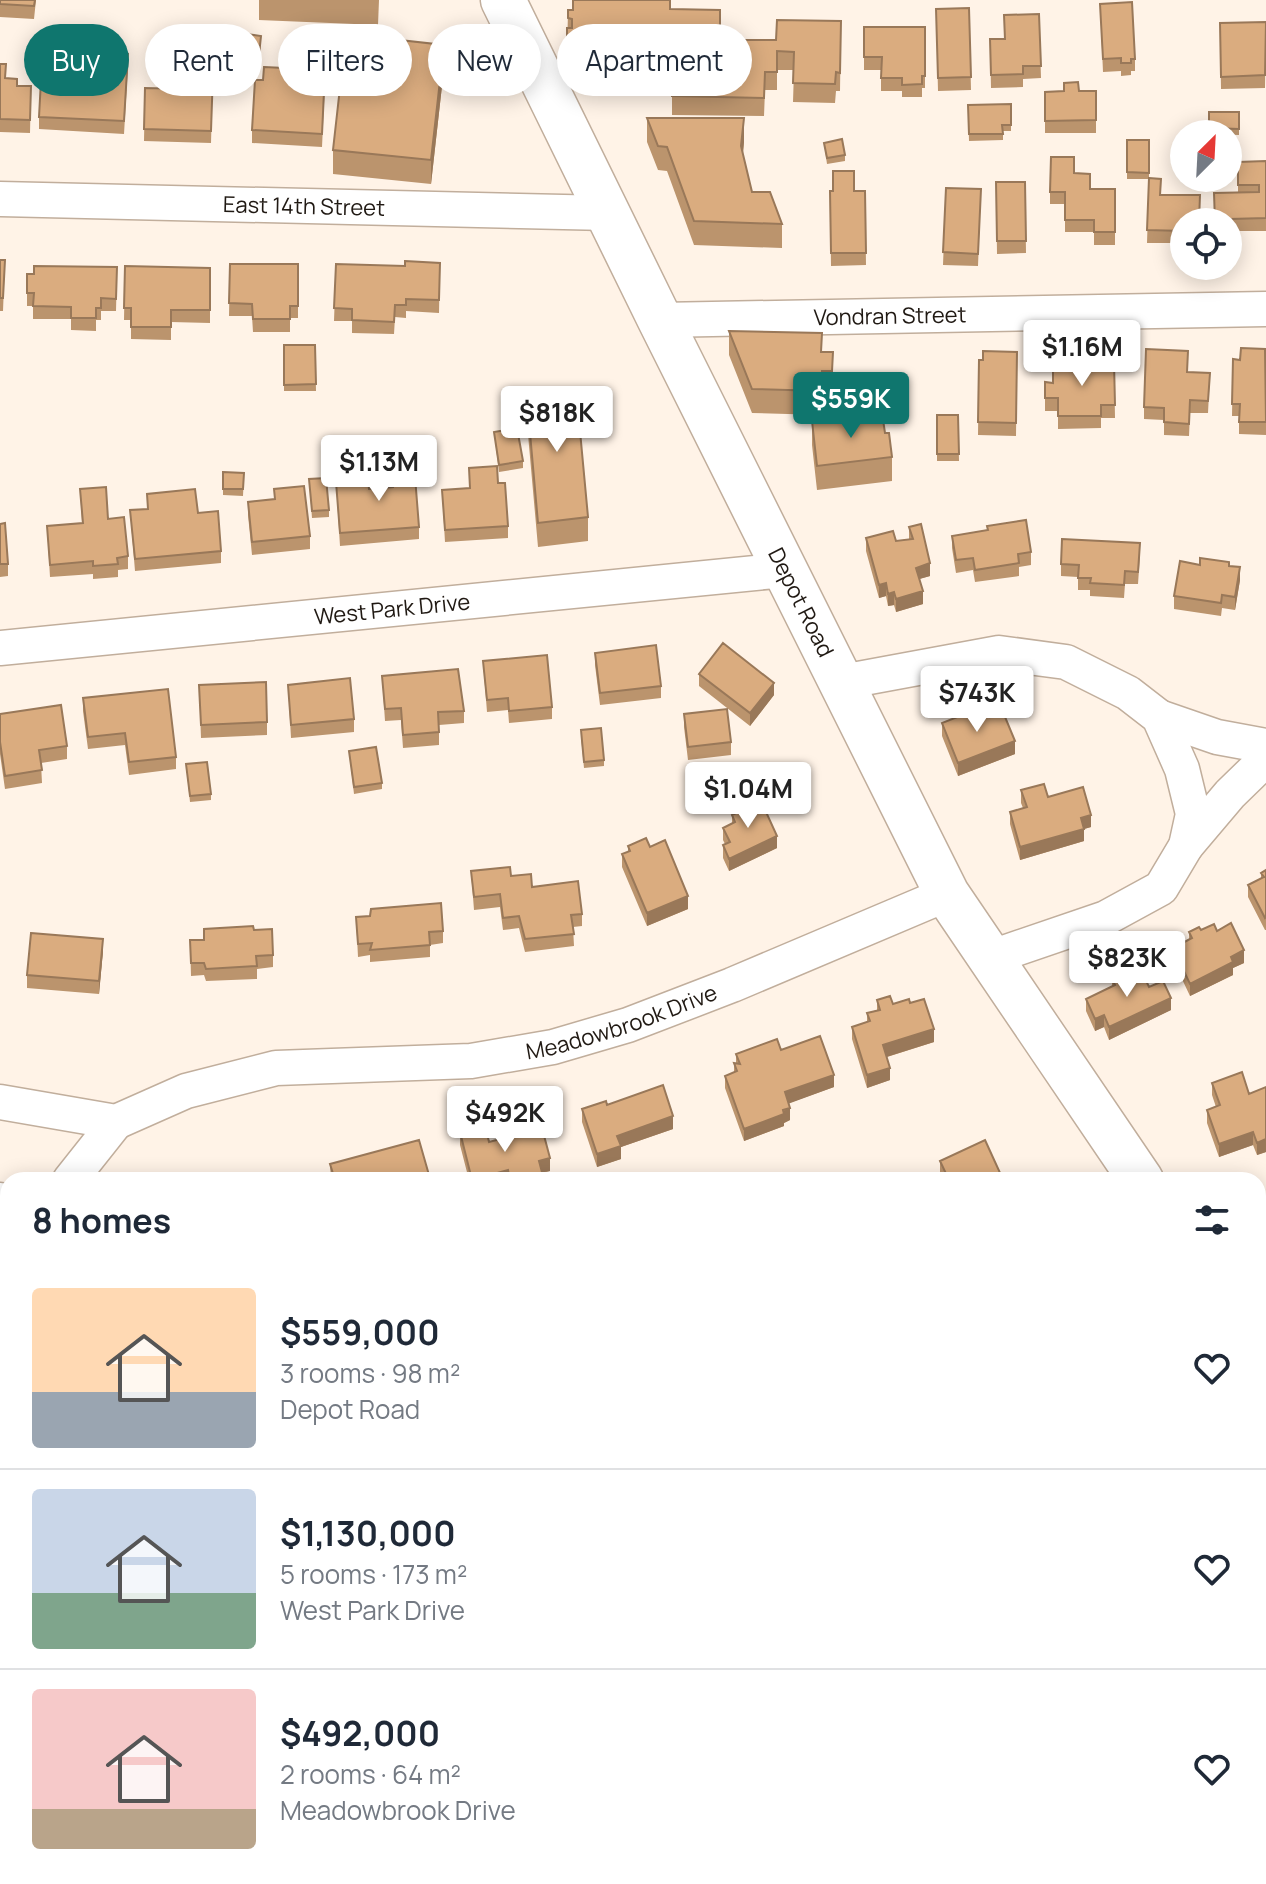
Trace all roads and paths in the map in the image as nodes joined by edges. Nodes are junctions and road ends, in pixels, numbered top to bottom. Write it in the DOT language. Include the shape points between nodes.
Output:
graph roads {
  1 [pos="503,0"];
  2 [pos="0,199"];
  3 [pos="608,213"];
  4 [pos="1266,309"];
  5 [pos="660,320"];
  6 [pos="785,570"];
  7 [pos="0,648"];
  8 [pos="842,682"];
  9 [pos="1159,717"];
  10 [pos="1266,746"];
  11 [pos="1266,759"];
  12 [pos="1186,846"];
  13 [pos="947,894"];
  14 [pos="989,958"];
  15 [pos="0,1102"];
  16 [pos="116,1122"];
  17 [pos="76,1172"];
  18 [pos="1136,1172"];
  1 -- 3 [label="street, Depot Road"];
  2 -- 3 [label="street, East 14th Street"];
  3 -- 5 [label="street, Depot Road"];
  4 -- 5 [label="street, Vondran Street"];
  5 -- 6 [label="street, Depot Road"];
  6 -- 7 [label="street, West Park Drive"];
  6 -- 8 [label="street, Depot Road"];
  8 -- 9 [label="street" via="999,653 1066,662 1128,693"];
  8 -- 13 [label="street, Depot Road"];
  9 -- 10 [label="street" via="1217,737"];
  9 -- 12 [label="street" via="1182,769 1193,814"];
  11 -- 12 [label="street"];
  12 -- 14 [label="street" via="1161,888 1106,918"];
  13 -- 14 [label="street, Depot Road"];
  13 -- 16 [label="street, Meadowbrook Drive" via="643,1019 553,1047 471,1061 276,1068 186,1091"];
  14 -- 18 [label="street, Depot Road"];
  15 -- 16 [label="street"];
  16 -- 17 [label="street"];
}
